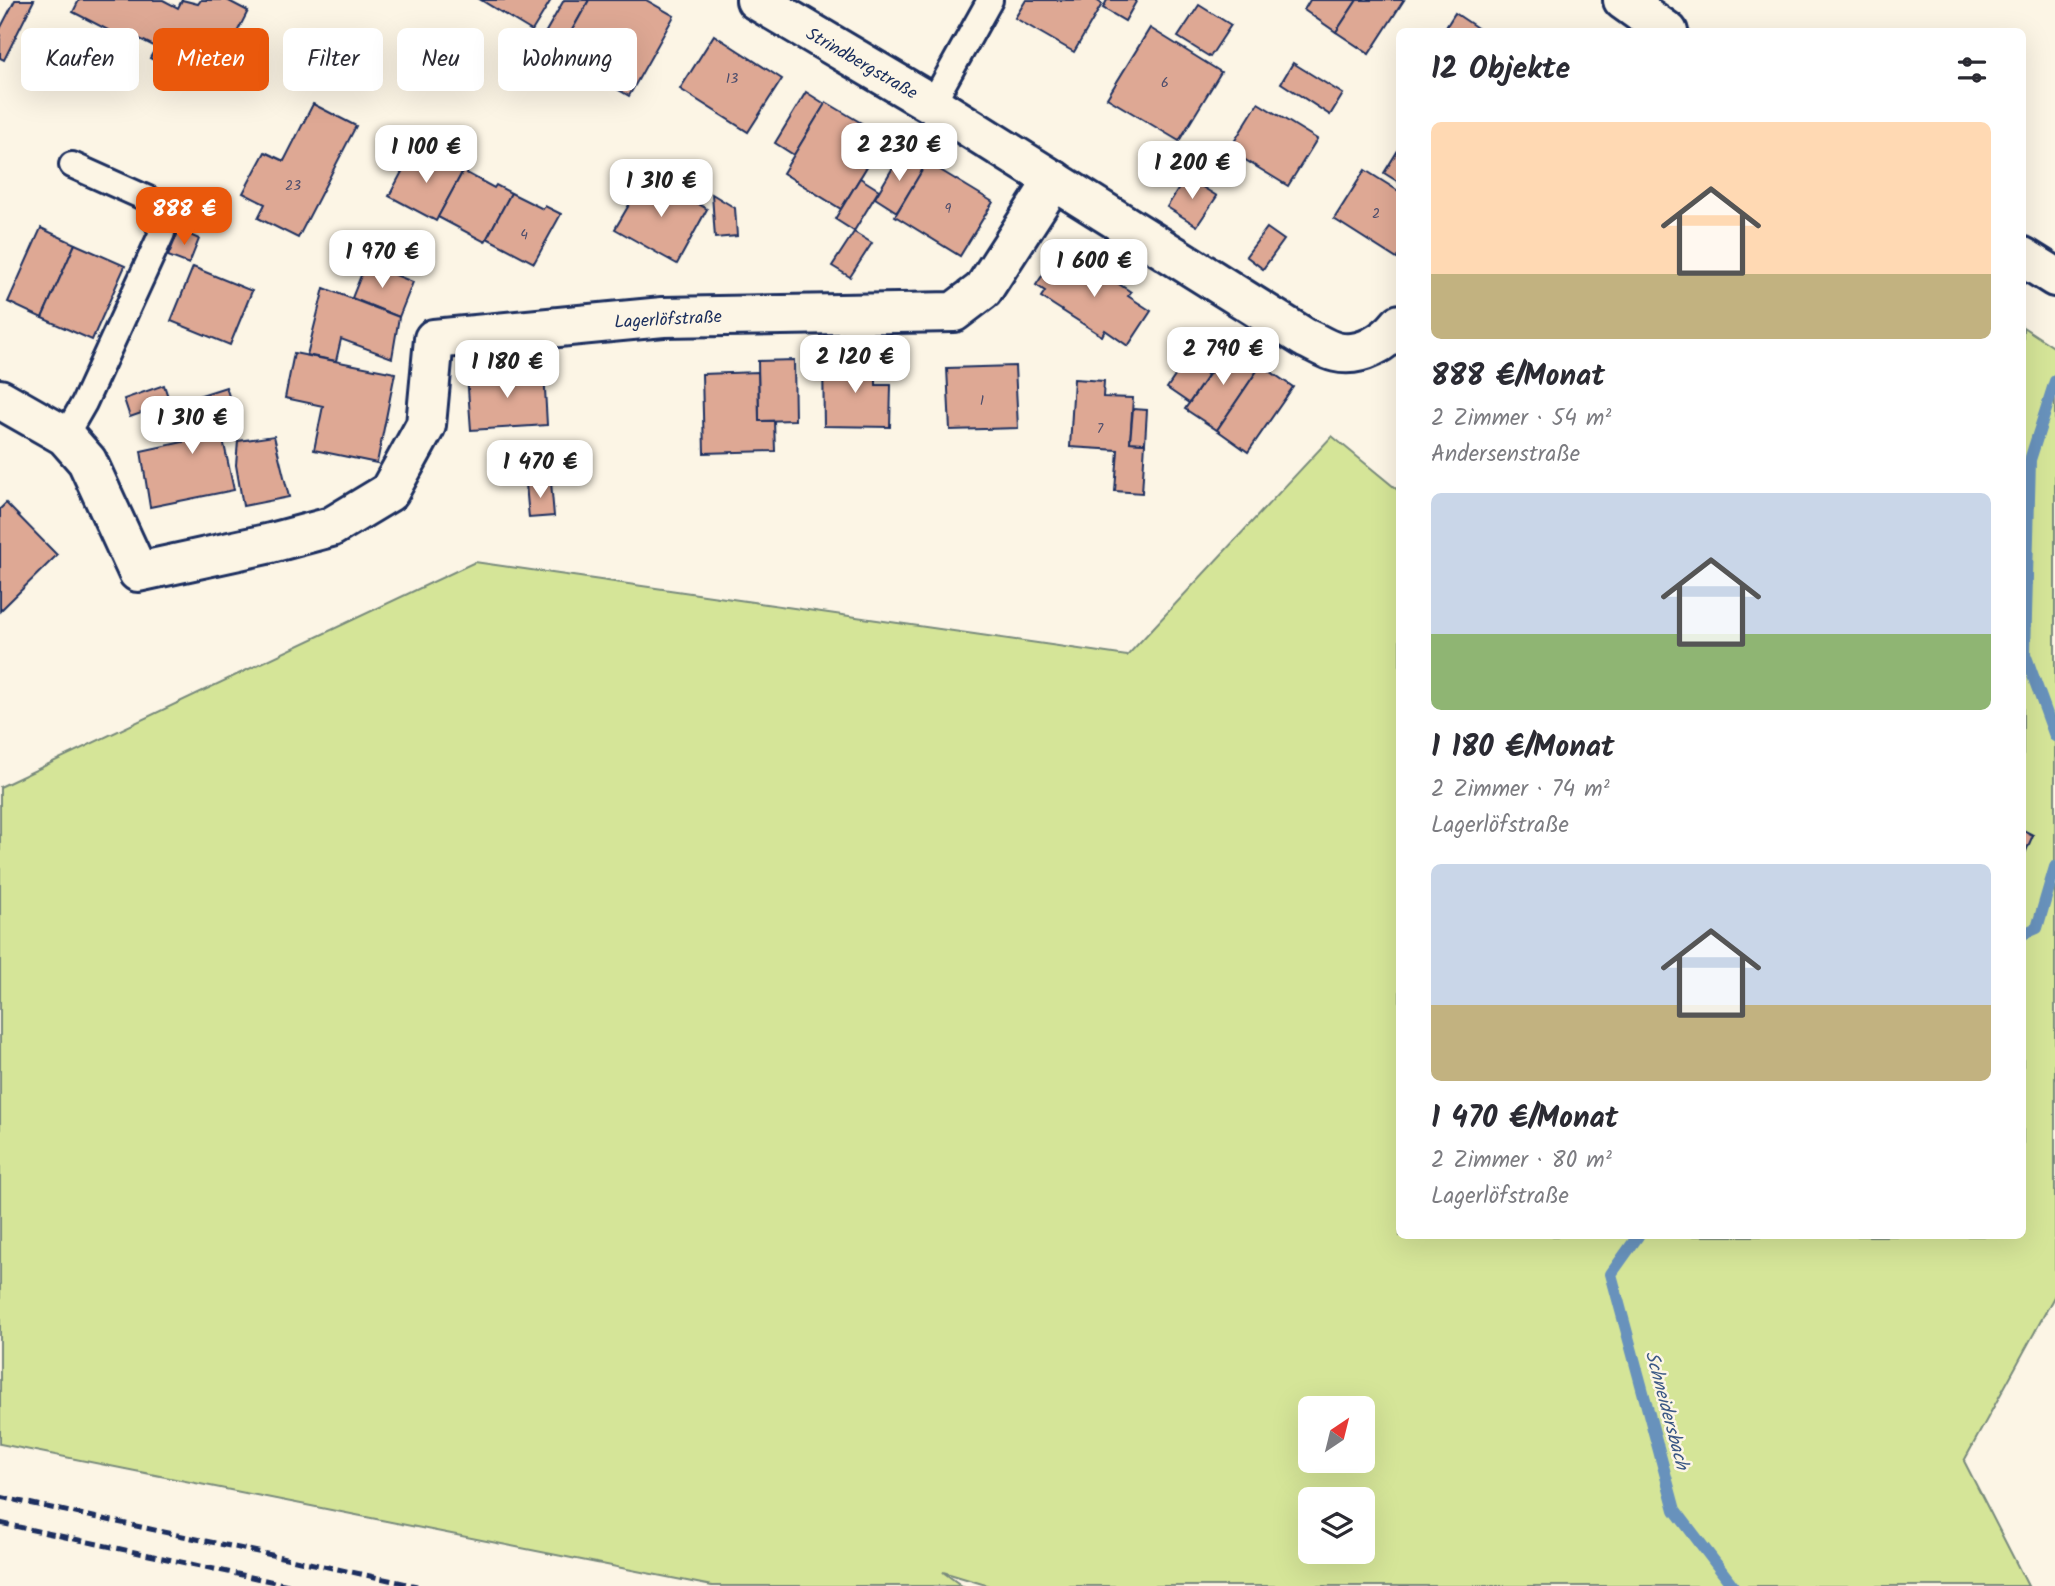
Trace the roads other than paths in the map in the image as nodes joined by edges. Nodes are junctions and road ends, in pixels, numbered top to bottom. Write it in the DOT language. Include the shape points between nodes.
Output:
graph roads {
  1 [pos="755,0"];
  2 [pos="990,0"];
  3 [pos="932,104"];
  4 [pos="72,165"];
  5 [pos="1054,180"];
  6 [pos="2026,259"];
  7 [pos="2055,277"];
  8 [pos="1396,329"];
  9 [pos="0,399"];
  10 [pos="65,436"];
  1 -- 3 [label="street, Strindbergstraße"];
  2 -- 3 [label="lane, Strindbergstraße"];
  3 -- 5 [label="street, Strindbergstraße"];
  4 -- 10 [label="lane" via="148,199 162,233"];
  5 -- 8 [label="street, Strindbergstraße" via="1305,338 1336,352 1354,352 1379,343"];
  5 -- 10 [label="street, Lagerlöfstraße" via="983,290 954,313 663,317 434,340 426,425 389,492 331,527 138,572 88,461"];
  6 -- 7 [label="street"];
  9 -- 10 [label="street"];
}
